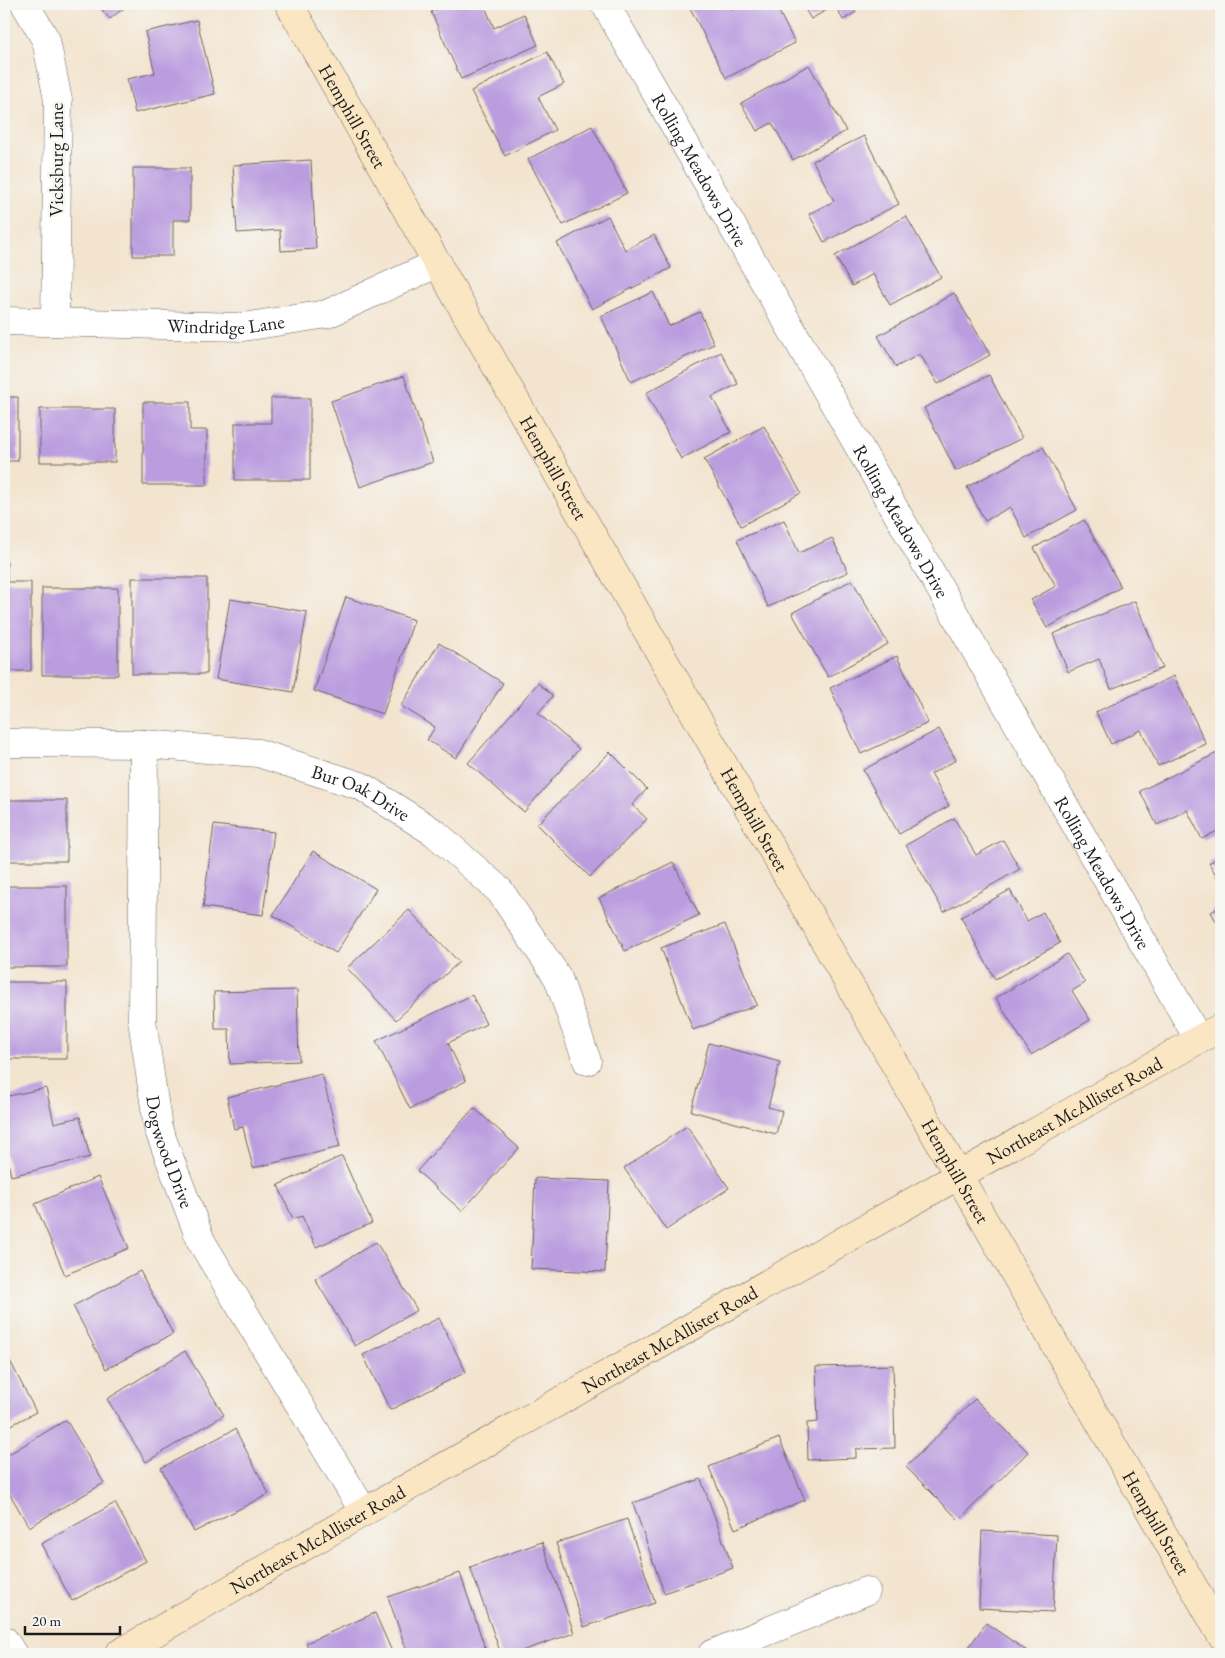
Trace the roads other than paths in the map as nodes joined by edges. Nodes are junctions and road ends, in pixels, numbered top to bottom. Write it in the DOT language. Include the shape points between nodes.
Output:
graph roads {
  1 [pos="25,4"];
  2 [pos="289,4"];
  3 [pos="605,4"];
  4 [pos="438,263"];
  5 [pos="4,321"];
  6 [pos="55,322"];
  7 [pos="4,743"];
  8 [pos="144,744"];
  9 [pos="1210,1033"];
  10 [pos="587,1061"];
  11 [pos="960,1176"];
  12 [pos="364,1512"];
  13 [pos="866,1591"];
  14 [pos="1221,1635"];
  15 [pos="4,1640"];
  16 [pos="13,1654"];
  17 [pos="118,1654"];
  18 [pos="712,1654"];
  1 -- 6 [label="street, Vicksburg Lane" via="46,40 58,100"];
  2 -- 4 [label="street, Hemphill Street"];
  3 -- 9 [label="street, Rolling Meadows Drive"];
  4 -- 6 [label="street, Windridge Lane" via="327,314 243,326"];
  4 -- 11 [label="street, Hemphill Street"];
  5 -- 6 [label="street, Windridge Lane"];
  7 -- 8 [label="street, Bur Oak Drive"];
  8 -- 10 [label="street, Bur Oak Drive" via="258,753 361,786 436,833 500,891 558,978"];
  8 -- 12 [label="street, Dogwood Drive" via="142,1020 158,1128 201,1241"];
  9 -- 11 [label="street, Northeast McAllister Road"];
  11 -- 12 [label="street, Northeast McAllister Road"];
  11 -- 14 [label="street, Hemphill Street"];
  12 -- 17 [label="street, Northeast McAllister Road"];
  13 -- 18 [label="street"];
  15 -- 16 [label="street"];
}
